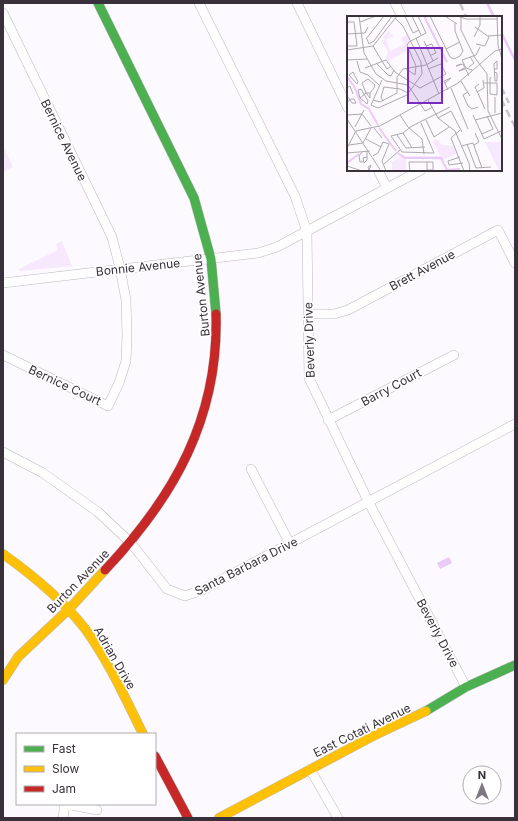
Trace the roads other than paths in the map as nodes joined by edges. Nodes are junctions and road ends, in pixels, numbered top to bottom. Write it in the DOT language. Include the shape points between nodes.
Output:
graph roads {
  1 [pos="98,3"];
  2 [pos="199,3"];
  3 [pos="297,3"];
  4 [pos="396,3"];
  5 [pos="3,13"];
  6 [pos="402,16"];
  7 [pos="347,104"];
  8 [pos="378,171"];
  9 [pos="419,171"];
  10 [pos="387,188"];
  11 [pos="307,232"];
  12 [pos="211,259"];
  13 [pos="515,263"];
  14 [pos="120,268"];
  15 [pos="3,283"];
  16 [pos="308,314"];
  17 [pos="454,354"];
  18 [pos="3,355"];
  19 [pos="328,420"];
  20 [pos="515,424"];
  21 [pos="3,452"];
  22 [pos="251,469"];
  23 [pos="368,502"];
  24 [pos="131,543"];
  25 [pos="290,544"];
  26 [pos="3,554"];
  27 [pos="69,609"];
  28 [pos="515,665"];
  29 [pos="5,674"];
  30 [pos="466,687"];
  31 [pos="142,733"];
  32 [pos="156,758"];
  33 [pos="310,769"];
  34 [pos="65,805"];
  35 [pos="70,805"];
  36 [pos="97,810"];
  37 [pos="63,818"];
  38 [pos="188,818"];
  39 [pos="219,818"];
  40 [pos="338,818"];
  1 -- 12 [label="street, Burton Avenue" via="194,198"];
  2 -- 11 [label="street, Beverly Drive" via="295,196"];
  3 -- 7 [label="street"];
  4 -- 6 [label="street"];
  5 -- 14 [label="street, Bernice Avenue" via="112,237"];
  8 -- 10 [label="street"];
  9 -- 10 [label="street, Bonnie Avenue"];
  10 -- 11 [label="street, Bonnie Avenue"];
  11 -- 12 [label="street, Bonnie Avenue" via="258,253"];
  11 -- 16 [label="street, Beverly Drive"];
  12 -- 14 [label="street, Bonnie Avenue"];
  12 -- 24 [label="street, Burton Avenue" via="218,341 204,414 184,464 166,496"];
  13 -- 16 [label="street, Brett Avenue" via="498,230 348,310 334,314"];
  14 -- 15 [label="street, Bonnie Avenue"];
  14 -- 18 [label="street, Bernice Court" via="126,300 126,361 108,406"];
  16 -- 19 [label="street, Beverly Drive" via="309,378"];
  17 -- 19 [label="street, Barry Court"];
  19 -- 23 [label="street, Beverly Drive"];
  20 -- 23 [label="street, Santa Barbara Drive"];
  21 -- 24 [label="street, Santa Barbara Drive" via="43,473 66,489 98,512"];
  22 -- 25 [label="street"];
  23 -- 25 [label="street, Santa Barbara Drive"];
  23 -- 30 [label="street, Beverly Drive"];
  24 -- 25 [label="street, Santa Barbara Drive" via="167,589 185,596 202,590"];
  24 -- 27 [label="street, Burton Avenue"];
  26 -- 27 [label="street, Adrian Drive" via="32,574"];
  27 -- 29 [label="street, Burton Avenue" via="18,657"];
  27 -- 31 [label="street, Adrian Drive" via="95,643"];
  28 -- 30 [label="street, East Cotati Avenue"];
  30 -- 33 [label="street, East Cotati Avenue" via="416,717"];
  32 -- 38 [label="street"];
  33 -- 39 [label="street, East Cotati Avenue"];
  33 -- 40 [label="street"];
  34 -- 37 [label="street"];
  35 -- 36 [label="street"];
}
